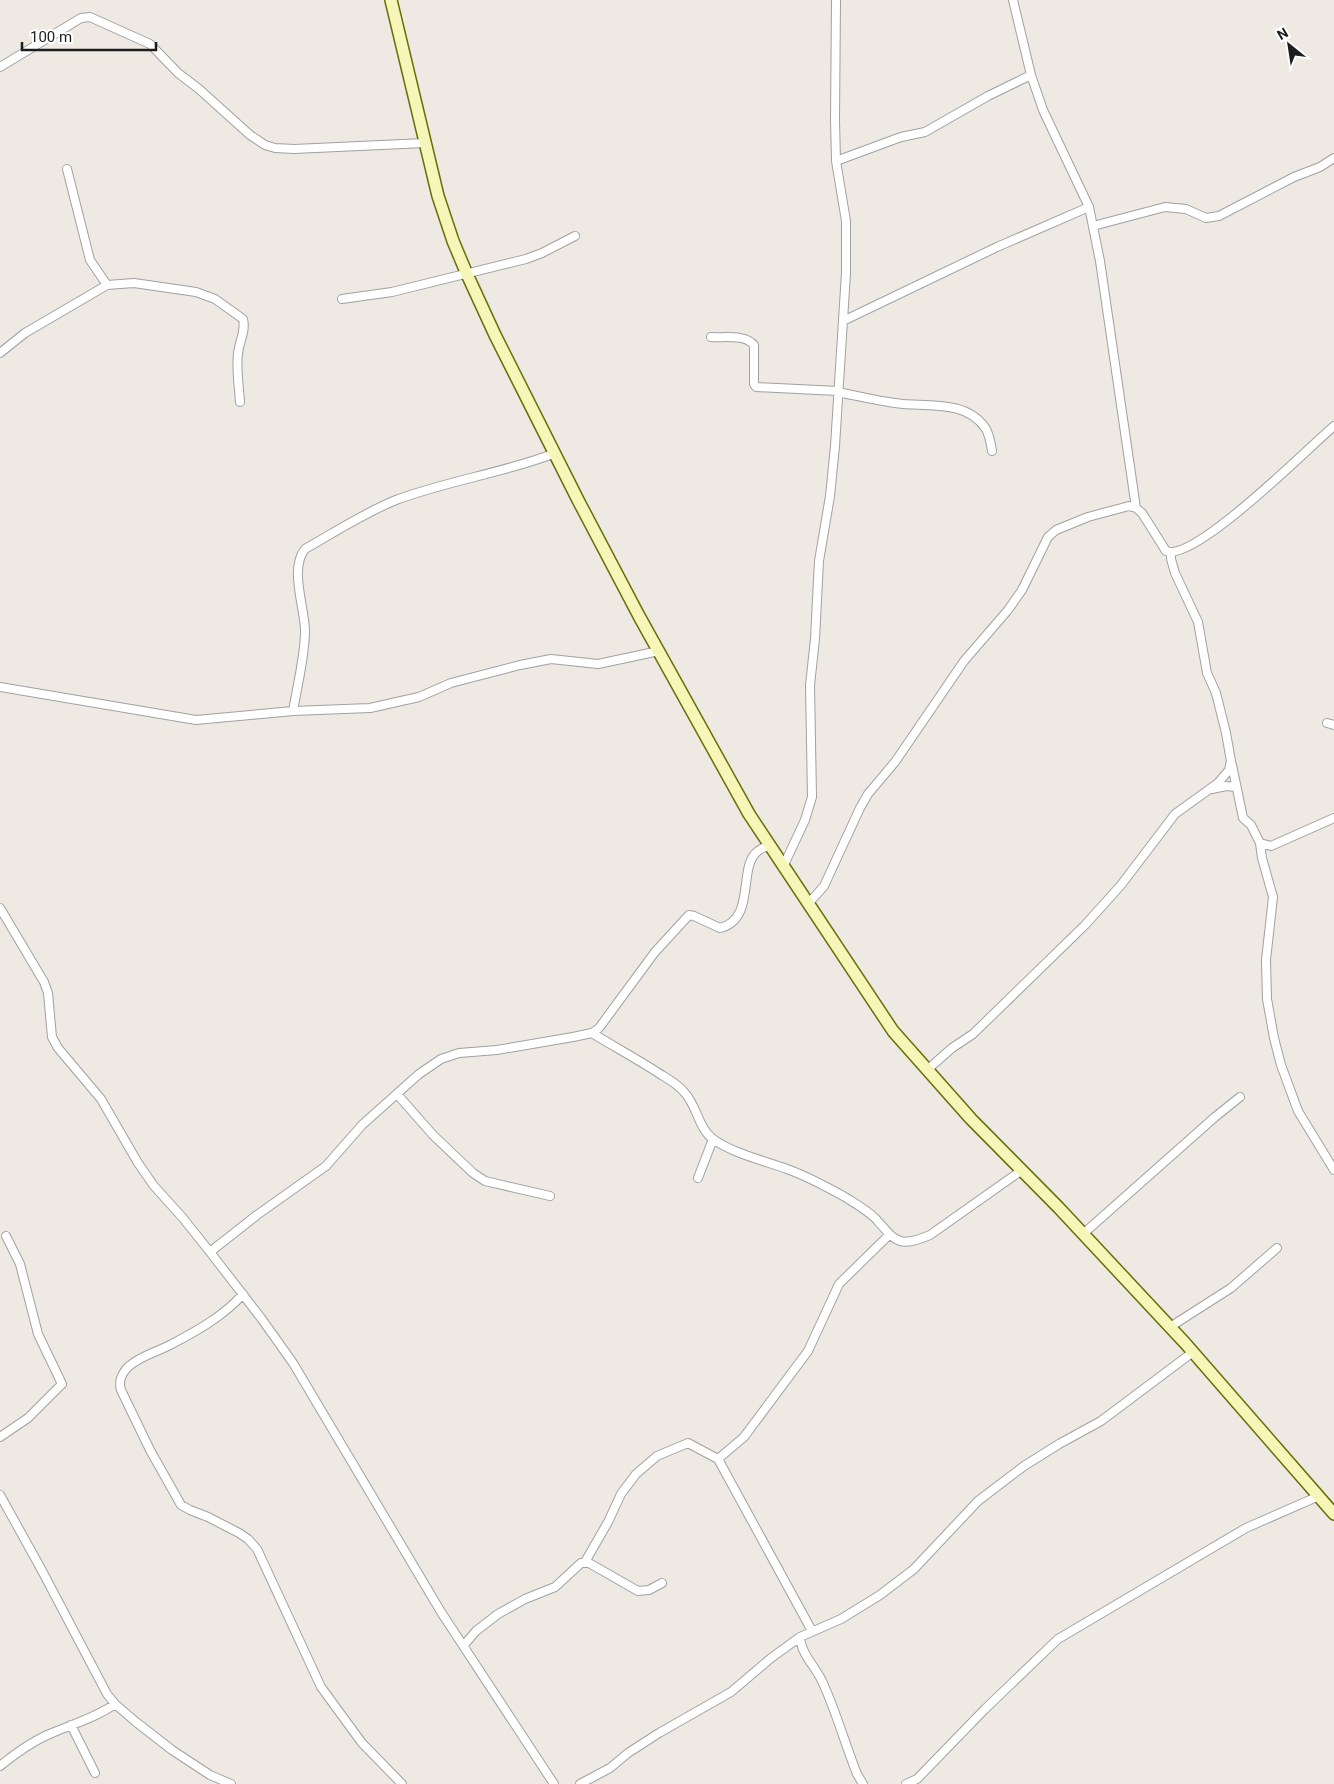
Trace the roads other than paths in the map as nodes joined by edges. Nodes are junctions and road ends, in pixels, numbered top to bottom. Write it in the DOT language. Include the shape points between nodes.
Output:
graph roads {
  1 [pos="391,0"];
  2 [pos="836,0"];
  3 [pos="1013,0"];
  4 [pos="0,67"];
  5 [pos="1031,75"];
  6 [pos="424,143"];
  7 [pos="1334,158"];
  8 [pos="836,161"];
  9 [pos="67,169"];
  10 [pos="1088,206"];
  11 [pos="1093,226"];
  12 [pos="574,236"];
  13 [pos="466,272"];
  14 [pos="107,285"];
  15 [pos="342,299"];
  16 [pos="842,321"];
  17 [pos="711,338"];
  18 [pos="0,353"];
  19 [pos="837,392"];
  20 [pos="240,402"];
  21 [pos="1334,426"];
  22 [pos="992,451"];
  23 [pos="554,454"];
  24 [pos="1136,508"];
  25 [pos="1171,553"];
  26 [pos="659,651"];
  27 [pos="0,687"];
  28 [pos="293,711"];
  29 [pos="1231,760"];
  30 [pos="1236,787"];
  31 [pos="1208,790"];
  32 [pos="1334,818"];
  33 [pos="1260,843"];
  34 [pos="770,846"];
  35 [pos="783,867"];
  36 [pos="808,904"];
  37 [pos="0,908"];
  38 [pos="592,1032"];
  39 [pos="927,1070"];
  40 [pos="397,1094"];
  41 [pos="1240,1097"];
  42 [pos="713,1139"];
  43 [pos="1022,1170"];
  44 [pos="1334,1170"];
  45 [pos="698,1178"];
  46 [pos="550,1196"];
  47 [pos="1083,1234"];
  48 [pos="889,1235"];
  49 [pos="6,1236"];
  50 [pos="1277,1248"];
  51 [pos="210,1252"];
  52 [pos="243,1294"];
  53 [pos="1170,1327"];
  54 [pos="1193,1352"];
  55 [pos="0,1438"];
  56 [pos="718,1459"];
  57 [pos="0,1496"];
  58 [pos="1319,1496"];
  59 [pos="1334,1514"];
  60 [pos="585,1562"];
  61 [pos="662,1583"];
  62 [pos="812,1631"];
  63 [pos="800,1637"];
  64 [pos="464,1645"];
  65 [pos="115,1704"];
  66 [pos="71,1725"];
  67 [pos="0,1766"];
  68 [pos="95,1772"];
  69 [pos="231,1784"];
  70 [pos="402,1784"];
  71 [pos="554,1784"];
  72 [pos="580,1784"];
  73 [pos="863,1784"];
  74 [pos="906,1784"];
  1 -- 6 [label="main road"];
  2 -- 8 [label="street"];
  3 -- 5 [label="street"];
  4 -- 6 [label="street" via="81,18 90,17 150,44 178,73 250,136 265,145 294,148"];
  5 -- 8 [label="street" via="925,132 901,137"];
  5 -- 10 [label="street"];
  6 -- 13 [label="main road" via="438,196"];
  7 -- 11 [label="street" via="1219,216 1206,218 1186,209 1165,207"];
  8 -- 16 [label="street" via="846,221"];
  9 -- 14 [label="street" via="90,260"];
  10 -- 11 [label="street"];
  10 -- 16 [label="street"];
  11 -- 24 [label="street"];
  12 -- 13 [label="street" via="526,259"];
  13 -- 15 [label="street" via="392,292"];
  13 -- 23 [label="main road"];
  14 -- 18 [label="street" via="25,333"];
  14 -- 20 [label="street" via="134,282 196,292 216,299 244,319 237,362"];
  16 -- 19 [label="street"];
  17 -- 19 [label="street" via="750,340 754,345 756,387"];
  19 -- 22 [label="street" via="902,404 957,408 986,429"];
  19 -- 35 [label="street" via="835,446 819,561 810,685 812,797"];
  21 -- 25 [label="street" via="1232,518 1200,541"];
  23 -- 26 [label="main road"];
  23 -- 28 [label="street" via="396,500 305,549 299,564 305,631"];
  24 -- 25 [label="street" via="1162,547"];
  24 -- 36 [label="street" via="1129,506 1088,517 1056,530 1048,537 1022,590 1008,610 964,661 895,762 868,794 824,886"];
  25 -- 29 [label="street" via="1175,572 1198,622 1207,673 1216,693"];
  26 -- 28 [label="street" via="598,664 551,659 520,664 419,697 370,708"];
  26 -- 34 [label="main road"];
  27 -- 28 [label="street" via="196,720"];
  29 -- 30 [label="street"];
  29 -- 31 [label="street" via="1224,778"];
  30 -- 31 [label="street"];
  30 -- 33 [label="street" via="1243,818"];
  31 -- 39 [label="street" via="1175,814 1121,885 1085,925 972,1034"];
  32 -- 33 [label="street" via="1271,846"];
  33 -- 44 [label="street" via="1273,897 1266,960 1267,999 1274,1038 1298,1111"];
  34 -- 35 [label="main road"];
  34 -- 38 [label="street" via="759,850 751,862 742,906 733,923 720,928 689,915 655,952 605,1022"];
  35 -- 36 [label="main road"];
  36 -- 39 [label="main road" via="893,1031"];
  37 -- 51 [label="street" via="44,982 52,1037 58,1048 101,1100 154,1186"];
  38 -- 40 [label="street" via="497,1050 459,1052 441,1059"];
  38 -- 42 [label="street" via="677,1084 693,1102 701,1123"];
  39 -- 43 [label="main road"];
  40 -- 46 [label="street" via="473,1173 485,1181"];
  40 -- 51 [label="street" via="362,1125 326,1166"];
  41 -- 47 [label="street"];
  42 -- 45 [label="street"];
  42 -- 48 [label="street" via="826,1187 861,1207"];
  43 -- 47 [label="main road"];
  43 -- 48 [label="street" via="930,1236 907,1242"];
  47 -- 53 [label="main road"];
  48 -- 56 [label="street" via="839,1284 808,1351 744,1437"];
  49 -- 55 [label="street" via="20,1264 38,1334 62,1384 28,1418"];
  50 -- 53 [label="street" via="1231,1288"];
  51 -- 52 [label="street"];
  52 -- 64 [label="street" via="293,1363 424,1584"];
  52 -- 70 [label="street" via="210,1321 130,1366 119,1384 175,1497 190,1510 239,1533 257,1549 321,1687 362,1744"];
  53 -- 54 [label="main road"];
  54 -- 58 [label="main road"];
  54 -- 62 [label="street" via="1101,1421 1024,1466 978,1501 914,1569 880,1594"];
  56 -- 60 [label="street" via="688,1443 657,1456 636,1474 621,1494"];
  56 -- 62 [label="street"];
  57 -- 65 [label="street"];
  58 -- 59 [label="main road"];
  58 -- 74 [label="street" via="1246,1528 1058,1638 917,1779"];
  60 -- 61 [label="street" via="638,1590 649,1590"];
  60 -- 64 [label="street" via="555,1588 498,1614"];
  62 -- 63 [label="street"];
  63 -- 72 [label="street" via="731,1692"];
  63 -- 73 [label="street" via="804,1651 822,1680"];
  64 -- 71 [label="street"];
  65 -- 66 [label="street"];
  65 -- 69 [label="street" via="195,1766"];
  66 -- 67 [label="street" via="36,1740"];
  66 -- 68 [label="street"];
}
